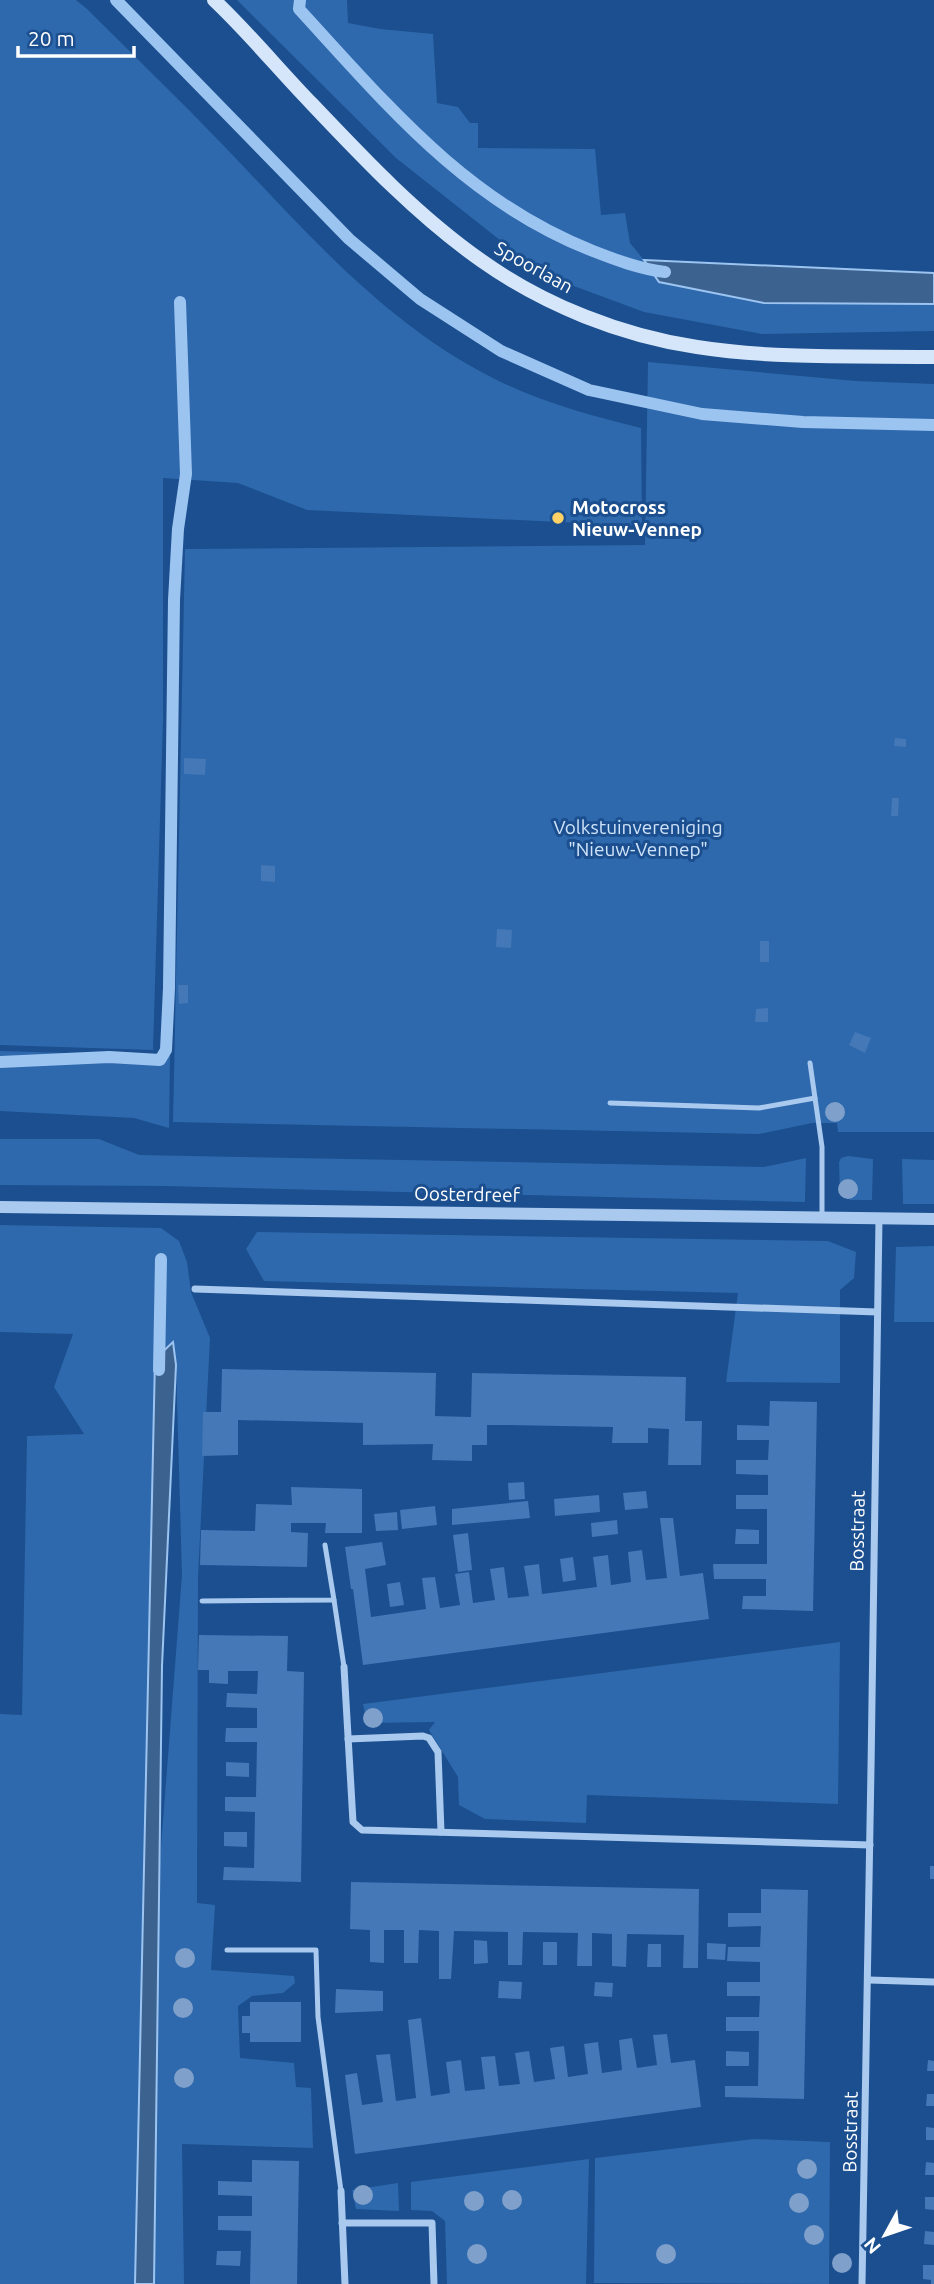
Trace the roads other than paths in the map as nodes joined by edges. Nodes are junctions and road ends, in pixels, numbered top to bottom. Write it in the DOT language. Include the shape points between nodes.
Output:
graph roads {
  1 [pos="214,0"];
  2 [pos="934,357"];
  3 [pos="810,1063"];
  4 [pos="815,1098"];
  5 [pos="610,1103"];
  6 [pos="0,1207"];
  7 [pos="822,1217"];
  8 [pos="879,1217"];
  9 [pos="934,1219"];
  10 [pos="195,1289"];
  11 [pos="877,1312"];
  12 [pos="325,1545"];
  13 [pos="334,1600"];
  14 [pos="202,1601"];
  15 [pos="344,1667"];
  16 [pos="348,1739"];
  17 [pos="442,1832"];
  18 [pos="870,1845"];
  19 [pos="227,1950"];
  20 [pos="869,1980"];
  21 [pos="934,1982"];
  22 [pos="341,2191"];
  23 [pos="342,2222"];
  24 [pos="345,2284"];
  25 [pos="434,2284"];
  26 [pos="862,2284"];
  1 -- 2 [label="main road, Spoorlaan" via="389,183 440,228 484,262 567,308 643,335 696,347 743,353"];
  3 -- 4 [label="lane"];
  4 -- 5 [label="lane" via="759,1108"];
  4 -- 7 [label="lane" via="822,1147"];
  6 -- 7 [label="street, Oosterdreef"];
  7 -- 8 [label="street, Oosterdreef"];
  8 -- 9 [label="street, Oosterdreef"];
  8 -- 11 [label="street, Bosstraat"];
  10 -- 11 [label="street"];
  11 -- 18 [label="street, Bosstraat"];
  12 -- 13 [label="lane"];
  13 -- 14 [label="lane"];
  13 -- 15 [label="lane"];
  15 -- 16 [label="street"];
  16 -- 17 [label="street" via="353,1822 362,1830"];
  16 -- 17 [label="street" via="429,1738 438,1752"];
  17 -- 18 [label="street"];
  18 -- 20 [label="street, Bosstraat"];
  19 -- 22 [label="lane" via="316,1950 319,2030"];
  20 -- 21 [label="street"];
  20 -- 26 [label="street, Bosstraat"];
  22 -- 23 [label="street"];
  23 -- 24 [label="street"];
  23 -- 25 [label="street" via="432,2223"];
}
